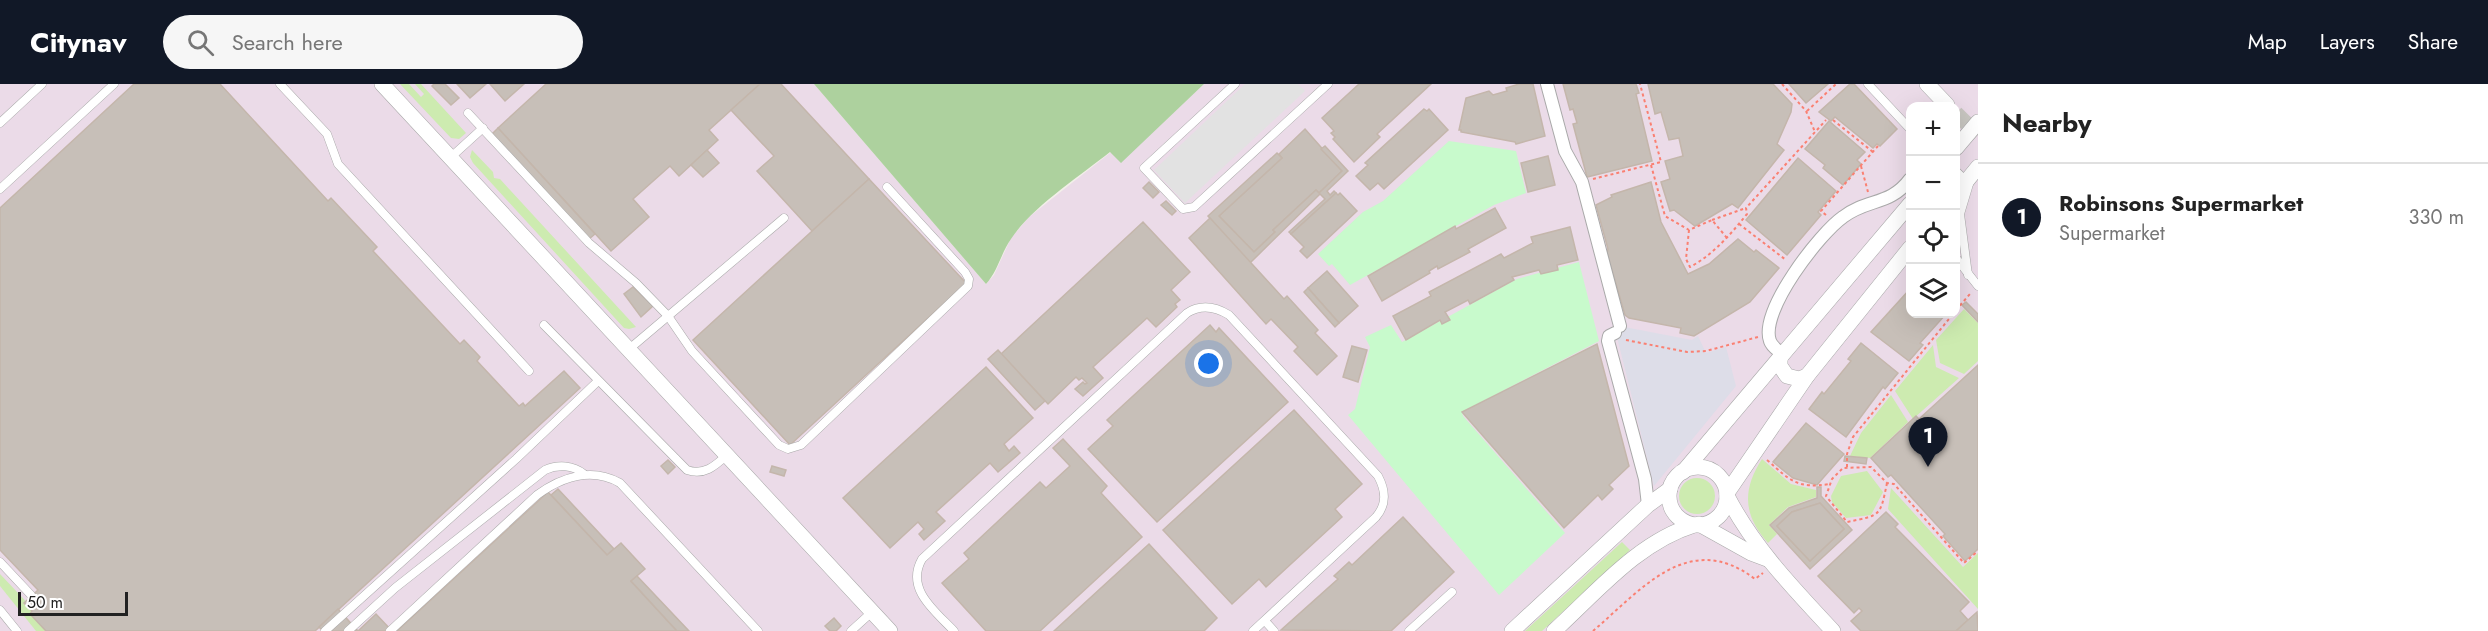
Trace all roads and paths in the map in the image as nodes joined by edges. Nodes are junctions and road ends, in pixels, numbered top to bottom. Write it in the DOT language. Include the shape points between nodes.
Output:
graph roads {
  1 [pos="42,84"];
  2 [pos="114,84"];
  3 [pos="279,84"];
  4 [pos="382,84"];
  5 [pos="1235,84"];
  6 [pos="1328,84"];
  7 [pos="1547,84"];
  8 [pos="1640,84"];
  9 [pos="1782,84"];
  10 [pos="1836,84"];
  11 [pos="1868,84"];
  12 [pos="1927,84"];
  13 [pos="1944,102"];
  14 [pos="1806,111"];
  15 [pos="468,113"];
  16 [pos="1826,120"];
  17 [pos="1833,120"];
  18 [pos="1978,122"];
  19 [pos="0,123"];
  20 [pos="1906,124"];
  21 [pos="483,128"];
  22 [pos="1815,132"];
  23 [pos="1960,143"];
  24 [pos="1878,146"];
  25 [pos="1873,152"];
  26 [pos="450,159"];
  27 [pos="1651,165"];
  28 [pos="1861,166"];
  29 [pos="1978,167"];
  30 [pos="1961,176"];
  31 [pos="1582,182"];
  32 [pos="1906,184"];
  33 [pos="887,187"];
  34 [pos="0,189"];
  35 [pos="1872,203"];
  36 [pos="1746,208"];
  37 [pos="1906,210"];
  38 [pos="784,218"];
  39 [pos="1712,220"];
  40 [pos="1739,224"];
  41 [pos="1835,224"];
  42 [pos="1689,230"];
  43 [pos="1727,238"];
  44 [pos="1906,254"];
  45 [pos="1960,264"];
  46 [pos="1797,270"];
  47 [pos="1968,275"];
  48 [pos="1978,286"];
  49 [pos="1960,306"];
  50 [pos="668,316"];
  51 [pos="1950,318"];
  52 [pos="544,325"];
  53 [pos="1618,329"];
  54 [pos="1769,333"];
  55 [pos="628,350"];
  56 [pos="1781,356"];
  57 [pos="530,371"];
  58 [pos="1807,376"];
  59 [pos="598,381"];
  60 [pos="1760,445"];
  61 [pos="727,455"];
  62 [pos="1847,467"];
  63 [pos="1683,471"];
  64 [pos="584,474"];
  65 [pos="1887,483"];
  66 [pos="1830,484"];
  67 [pos="1670,489"];
  68 [pos="1727,494"];
  69 [pos="1648,506"];
  70 [pos="1697,525"];
  71 [pos="1978,551"];
  72 [pos="0,562"];
  73 [pos="1769,562"];
  74 [pos="1452,592"];
  75 [pos="31,595"];
  76 [pos="0,610"];
  77 [pos="872,612"];
  78 [pos="1265,621"];
  79 [pos="17,631"];
  80 [pos="325,631"];
  81 [pos="348,631"];
  82 [pos="390,631"];
  83 [pos="758,631"];
  84 [pos="851,631"];
  85 [pos="890,631"];
  86 [pos="954,631"];
  87 [pos="1253,631"];
  88 [pos="1274,631"];
  89 [pos="1409,631"];
  90 [pos="1512,631"];
  91 [pos="1554,631"];
  92 [pos="1593,631"];
  93 [pos="1833,631"];
  1 -- 19 [label="lane"];
  2 -- 34 [label="lane"];
  3 -- 57 [label="lane" via="327,134 338,164"];
  4 -- 26 [label="street"];
  5 -- 6 [label="lane" via="1144,168 1183,209 1194,207"];
  7 -- 31 [label="street" via="1565,151"];
  8 -- 27 [label="path" via="1661,162"];
  9 -- 14 [label="path"];
  10 -- 14 [label="path"];
  11 -- 20 [label="lane"];
  12 -- 13 [label="street"];
  14 -- 22 [label="path"];
  15 -- 21 [label="lane"];
  16 -- 22 [label="path"];
  17 -- 25 [label="path"];
  18 -- 23 [label="street"];
  21 -- 26 [label="lane"];
  21 -- 50 [label="lane" via="589,243 636,282"];
  22 -- 36 [label="path"];
  24 -- 25 [label="path"];
  25 -- 28 [label="path"];
  26 -- 55 [label="street"];
  27 -- 31 [label="path"];
  27 -- 42 [label="path" via="1665,216"];
  28 -- 35 [label="path"];
  28 -- 41 [label="path" via="1821,212"];
  29 -- 30 [label="street"];
  30 -- 47 [label="lane" via="1969,187 1960,214"];
  31 -- 53 [label="street"];
  32 -- 35 [label="street" via="1897,194"];
  33 -- 50 [label="lane" via="965,272 968,286 801,445 788,449 779,445 692,351"];
  35 -- 41 [label="street" via="1850,212"];
  36 -- 39 [label="path"];
  36 -- 40 [label="path" via="1747,214"];
  37 -- 56 [label="street"];
  38 -- 50 [label="lane"];
  39 -- 42 [label="path"];
  39 -- 43 [label="path"];
  40 -- 43 [label="path"];
  40 -- 46 [label="path"];
  41 -- 46 [label="street"];
  42 -- 43 [label="path" via="1686,259 1690,267 1708,258"];
  44 -- 58 [label="street"];
  45 -- 47 [label="lane"];
  46 -- 54 [label="street" via="1780,294"];
  47 -- 48 [label="lane"];
  48 -- 49 [label="path"];
  50 -- 55 [label="lane"];
  51 -- 62 [label="path" via="1853,437"];
  52 -- 59 [label="lane"];
  53 -- 54 [label="path" via="1624,340 1687,352 1706,351"];
  53 -- 69 [label="street" via="1608,341 1645,479"];
  54 -- 56 [label="street" via="1770,342"];
  55 -- 61 [label="street"];
  56 -- 58 [label="street" via="1780,366 1787,376"];
  56 -- 63 [label="street"];
  58 -- 60 [label="street"];
  59 -- 61 [label="lane" via="687,470 705,471"];
  59 -- 80 [label="lane"];
  60 -- 66 [label="path" via="1770,454 1766,459 1791,481 1810,487"];
  60 -- 68 [label="street"];
  61 -- 77 [label="street"];
  62 -- 65 [label="path" via="1871,467"];
  62 -- 66 [label="path"];
  63 -- 67 [label="street"];
  63 -- 68 [label="street" via="1705,468 1716,473"];
  64 -- 81 [label="lane" via="562,466 545,470 395,588"];
  64 -- 82 [label="lane" via="557,481 537,495"];
  64 -- 83 [label="lane" via="620,483"];
  65 -- 66 [label="path" via="1881,510 1875,517 1847,522 1826,496"];
  65 -- 71 [label="path" via="1894,484 1964,563"];
  67 -- 69 [label="street"];
  67 -- 70 [label="street" via="1669,501 1674,512 1683,521"];
  68 -- 70 [label="street" via="1719,517"];
  68 -- 73 [label="street"];
  69 -- 90 [label="street"];
  70 -- 73 [label="street"];
  70 -- 91 [label="street" via="1679,529 1655,542"];
  72 -- 75 [label="lane"];
  73 -- 92 [label="path" via="1755,579 1734,566 1709,559 1676,565"];
  73 -- 93 [label="street"];
  74 -- 89 [label="lane"];
  76 -- 79 [label="lane"];
  77 -- 84 [label="lane"];
  77 -- 85 [label="street"];
  78 -- 86 [label="lane" via="1376,517 1384,505 1384,491 1378,476 1229,315 1203,307 1187,313 922,558 916,575 920,593"];
  78 -- 87 [label="lane"];
  78 -- 88 [label="lane"];
}
